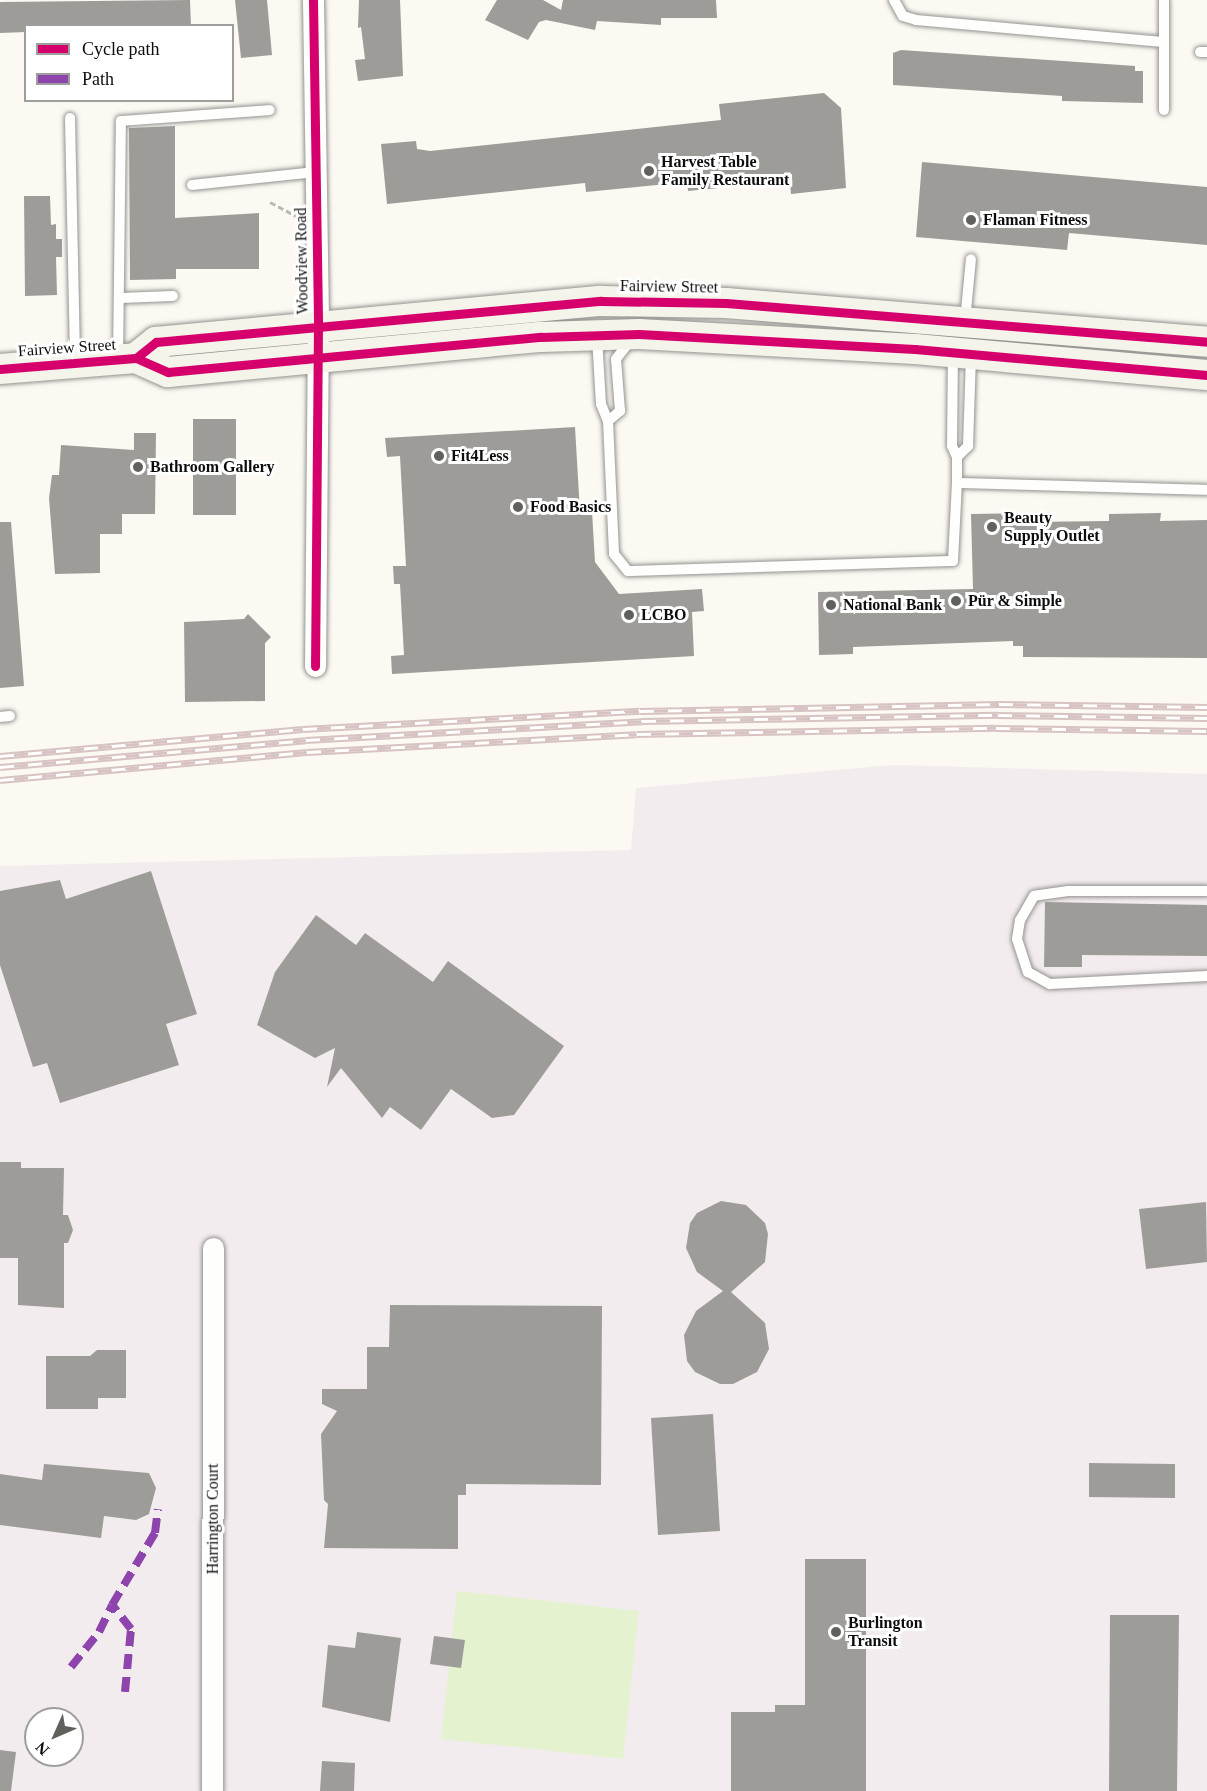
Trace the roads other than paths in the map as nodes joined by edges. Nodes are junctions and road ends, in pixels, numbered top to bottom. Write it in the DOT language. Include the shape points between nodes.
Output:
graph roads {
  1 [pos="313,0"];
  2 [pos="894,0"];
  3 [pos="1164,0"];
  4 [pos="1163,42"];
  5 [pos="270,110"];
  6 [pos="1164,110"];
  7 [pos="70,118"];
  8 [pos="315,172"];
  9 [pos="192,185"];
  10 [pos="971,259"];
  11 [pos="173,296"];
  12 [pos="120,298"];
  13 [pos="625,322"];
  14 [pos="318,326"];
  15 [pos="967,338"];
  16 [pos="1207,342"];
  17 [pos="127,358"];
  18 [pos="318,359"];
  19 [pos="75,361"];
  20 [pos="0,369"];
  21 [pos="1205,373"];
  22 [pos="609,420"];
  23 [pos="957,457"];
  24 [pos="957,483"];
  25 [pos="1207,490"];
  26 [pos="315,666"];
  27 [pos="1207,891"];
  28 [pos="1207,976"];
  29 [pos="213,1248"];
  30 [pos="212,1791"];
  1 -- 8 [label="street, Woodview Road"];
  2 -- 4 [label="lane" via="903,16 916,20"];
  3 -- 4 [label="lane"];
  4 -- 6 [label="lane"];
  5 -- 12 [label="lane" via="121,121"];
  7 -- 19 [label="lane"];
  8 -- 9 [label="lane"];
  8 -- 14 [label="street, Woodview Road"];
  10 -- 15 [label="lane"];
  11 -- 12 [label="lane"];
  12 -- 17 [label="lane"];
  13 -- 14 [label="main road, Fairview Street" via="558,303"];
  13 -- 15 [label="main road, Fairview Street"];
  13 -- 15 [label="main road, Fairview Street"];
  13 -- 18 [label="main road, Fairview Street"];
  13 -- 22 [label="lane" via="601,404"];
  13 -- 22 [label="lane" via="616,359 620,411"];
  14 -- 17 [label="main road, Fairview Street" via="156,342"];
  14 -- 18 [label="street, Woodview Road"];
  15 -- 16 [label="main road, Fairview Street"];
  15 -- 21 [label="main road, Fairview Street"];
  15 -- 23 [label="lane" via="952,446"];
  15 -- 23 [label="lane" via="968,446"];
  17 -- 18 [label="main road, Fairview Street" via="168,372"];
  17 -- 19 [label="main road, Fairview Street"];
  18 -- 26 [label="street, Woodview Road"];
  19 -- 20 [label="main road, Fairview Street"];
  22 -- 24 [label="lane" via="614,554 628,571 953,561"];
  23 -- 24 [label="lane"];
  24 -- 25 [label="lane"];
  27 -- 28 [label="lane" via="1068,891 1034,896 1020,920 1017,939 1028,972 1050,984"];
  29 -- 30 [label="street, Harrington Court"];
}
